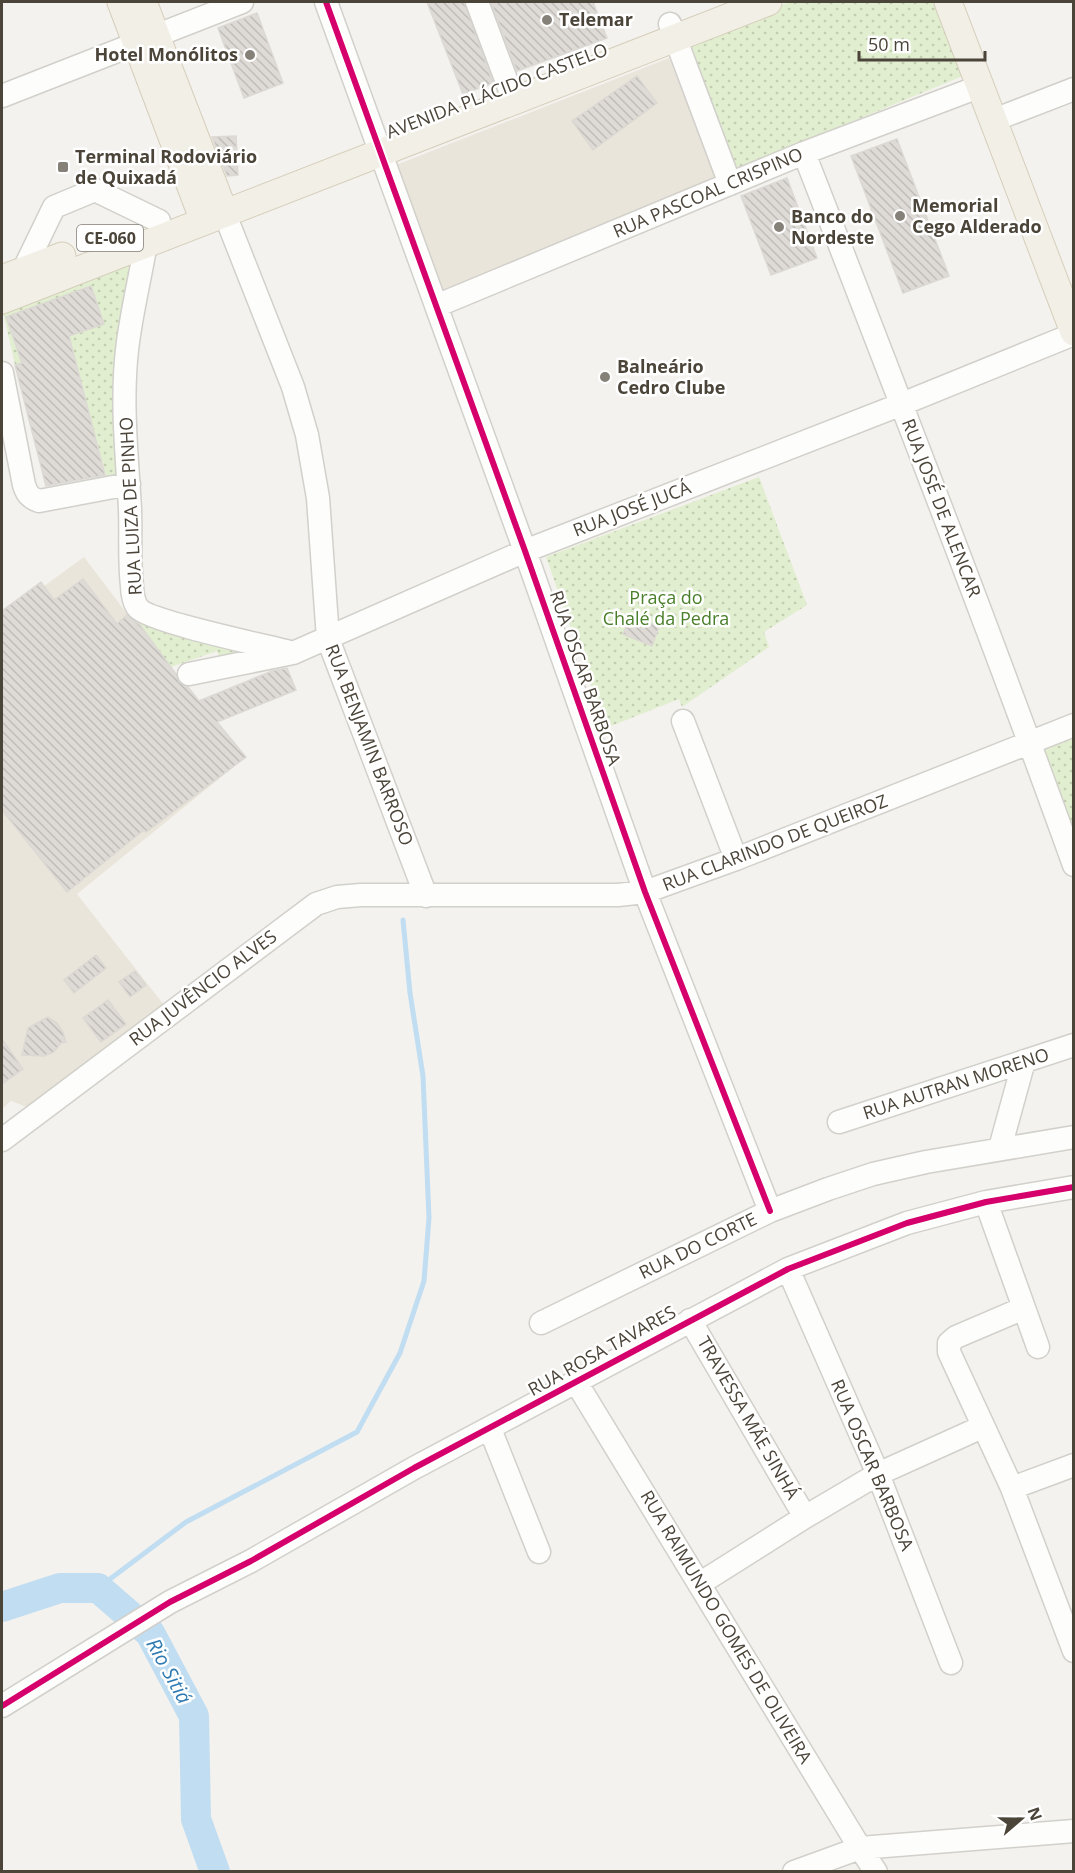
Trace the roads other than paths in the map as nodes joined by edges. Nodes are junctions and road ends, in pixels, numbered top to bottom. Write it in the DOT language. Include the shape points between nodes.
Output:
graph roads {
  1 [pos="121,2"];
  2 [pos="143,2"];
  3 [pos="242,2"];
  4 [pos="326,2"];
  5 [pos="477,2"];
  6 [pos="726,2"];
  7 [pos="768,2"];
  8 [pos="948,2"];
  9 [pos="673,31"];
  10 [pos="146,39"];
  11 [pos="981,86"];
  12 [pos="1074,89"];
  13 [pos="511,93"];
  14 [pos="2,96"];
  15 [pos="993,120"];
  16 [pos="378,145"];
  17 [pos="804,153"];
  18 [pos="730,184"];
  19 [pos="211,210"];
  20 [pos="152,232"];
  21 [pos="12,275"];
  22 [pos="2,300"];
  23 [pos="436,306"];
  24 [pos="1074,333"];
  25 [pos="2,373"];
  26 [pos="902,404"];
  27 [pos="129,484"];
  28 [pos="525,551"];
  29 [pos="328,639"];
  30 [pos="293,652"];
  31 [pos="189,674"];
  32 [pos="683,721"];
  33 [pos="1074,725"];
  34 [pos="1030,743"];
  35 [pos="736,859"];
  36 [pos="1074,865"];
  37 [pos="645,892"];
  38 [pos="426,896"];
  39 [pos="1074,1045"];
  40 [pos="1024,1061"];
  41 [pos="838,1122"];
  42 [pos="1074,1137"];
  43 [pos="2,1140"];
  44 [pos="1000,1148"];
  45 [pos="1074,1187"];
  46 [pos="986,1202"];
  47 [pos="770,1211"];
  48 [pos="788,1269"];
  49 [pos="1024,1308"];
  50 [pos="690,1320"];
  51 [pos="541,1323"];
  52 [pos="1038,1347"];
  53 [pos="576,1382"];
  54 [pos="982,1427"];
  55 [pos="490,1429"];
  56 [pos="1074,1465"];
  57 [pos="878,1474"];
  58 [pos="1012,1488"];
  59 [pos="805,1517"];
  60 [pos="539,1552"];
  61 [pos="699,1584"];
  62 [pos="1064,1601"];
  63 [pos="1074,1651"];
  64 [pos="951,1663"];
  65 [pos="2,1706"];
  66 [pos="1074,1831"];
  67 [pos="860,1848"];
  68 [pos="794,1872"];
  69 [pos="876,1872"];
  1 -- 10 [label="main road"];
  2 -- 10 [label="main road"];
  3 -- 10 [label="street"];
  4 -- 16 [label="street, RUA OSCAR BARBOSA"];
  5 -- 13 [label="street"];
  6 -- 9 [label="main road, AVENIDA PLÁCIDO CASTELO / CE-060"];
  7 -- 9 [label="main road, AVENIDA PLÁCIDO CASTELO / CE-060"];
  8 -- 11 [label="main road"];
  9 -- 13 [label="main road, AVENIDA PLÁCIDO CASTELO / CE-060"];
  9 -- 18 [label="street"];
  10 -- 14 [label="street"];
  10 -- 19 [label="main road"];
  11 -- 15 [label="main road"];
  11 -- 17 [label="street, RUA PASCOAL CRISPINO"];
  12 -- 15 [label="street"];
  13 -- 16 [label="main road, AVENIDA PLÁCIDO CASTELO / CE-060"];
  15 -- 24 [label="main road"];
  16 -- 19 [label="main road, AVENIDA PLÁCIDO CASTELO / CE-060"];
  16 -- 23 [label="street, RUA OSCAR BARBOSA"];
  17 -- 18 [label="street, RUA PASCOAL CRISPINO"];
  17 -- 26 [label="street, RUA JOSÉ DE ALENCAR"];
  18 -- 23 [label="street, RUA PASCOAL CRISPINO"];
  19 -- 20 [label="main road, AVENIDA PLÁCIDO CASTELO / CE-060"];
  19 -- 29 [label="street, RUA BENJAMIN BARROSO" via="293,387 307,435 318,498"];
  20 -- 21 [label="main road, AVENIDA PLÁCIDO CASTELO / CE-060"];
  20 -- 21 [label="street" via="95,190 54,207"];
  20 -- 22 [label="main road, AVENIDA PLÁCIDO CASTELO / CE-060"];
  20 -- 27 [label="street, RUA LUIZA DE PINHO" via="126,360"];
  23 -- 28 [label="street, RUA OSCAR BARBOSA"];
  24 -- 26 [label="street, RUA JOSÉ JUCÁ"];
  25 -- 27 [label="street" via="24,485 32,499 39,501"];
  26 -- 28 [label="street, RUA JOSÉ JUCÁ"];
  26 -- 34 [label="street, RUA JOSÉ DE ALENCAR"];
  27 -- 30 [label="street, RUA LUIZA DE PINHO" via="132,586 138,607 146,614 183,625"];
  28 -- 29 [label="street, RUA JOSÉ JUCÁ"];
  28 -- 37 [label="street, RUA OSCAR BARBOSA"];
  29 -- 30 [label="street, RUA JOSÉ JUCÁ"];
  29 -- 38 [label="street, RUA BENJAMIN BARROSO"];
  30 -- 31 [label="street, RUA JOSÉ JUCÁ"];
  32 -- 35 [label="street"];
  33 -- 34 [label="street, RUA CLARINDO DE QUEIROZ"];
  34 -- 35 [label="street, RUA CLARINDO DE QUEIROZ"];
  34 -- 36 [label="street, RUA JOSÉ DE ALENCAR"];
  35 -- 37 [label="street, RUA CLARINDO DE QUEIROZ"];
  37 -- 38 [label="street, RUA CLARINDO DE QUEIROZ"];
  37 -- 47 [label="street, RUA OSCAR BARBOSA"];
  38 -- 43 [label="street, RUA JUVÊNCIO ALVES" via="361,895 316,904"];
  39 -- 40 [label="street, RUA AUTRAN MORENO"];
  40 -- 41 [label="street, RUA AUTRAN MORENO"];
  40 -- 44 [label="street"];
  42 -- 44 [label="street, RUA DO CORTE"];
  44 -- 47 [label="street, RUA DO CORTE" via="873,1174"];
  45 -- 46 [label="street, RUA ROSA TAVARES"];
  46 -- 48 [label="street, RUA ROSA TAVARES" via="907,1223"];
  46 -- 49 [label="street"];
  47 -- 51 [label="street, RUA DO CORTE"];
  48 -- 50 [label="street, RUA ROSA TAVARES"];
  48 -- 57 [label="street, RUA OSCAR BARBOSA"];
  49 -- 52 [label="street"];
  49 -- 54 [label="street" via="949,1343 949,1352"];
  50 -- 53 [label="street, RUA ROSA TAVARES"];
  50 -- 59 [label="street, TRAVESSA MÃE SINHÁ"];
  53 -- 55 [label="street, RUA ROSA TAVARES"];
  53 -- 61 [label="street, RUA RAIMUNDO GOMES DE OLIVEIRA"];
  54 -- 57 [label="street"];
  54 -- 58 [label="street"];
  55 -- 60 [label="street"];
  55 -- 65 [label="street, RUA ROSA TAVARES" via="170,1602"];
  56 -- 58 [label="street"];
  57 -- 59 [label="street"];
  57 -- 64 [label="street, RUA OSCAR BARBOSA"];
  58 -- 62 [label="street"];
  59 -- 61 [label="street"];
  61 -- 67 [label="street, RUA RAIMUNDO GOMES DE OLIVEIRA"];
  62 -- 63 [label="street"];
  66 -- 67 [label="street"];
  67 -- 68 [label="street"];
  67 -- 69 [label="street, RUA RAIMUNDO GOMES DE OLIVEIRA"];
}
